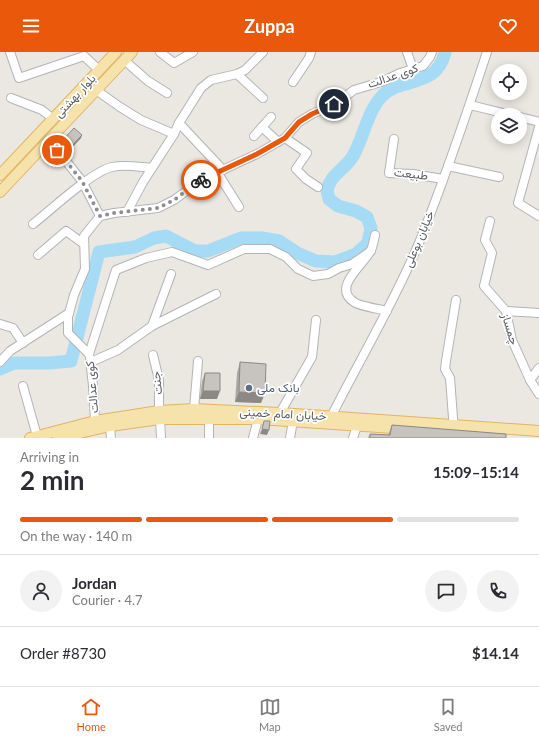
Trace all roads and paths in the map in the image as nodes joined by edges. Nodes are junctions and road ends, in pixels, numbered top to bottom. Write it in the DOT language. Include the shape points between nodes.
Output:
graph roads {
  1 [pos="10,52"];
  2 [pos="132,52"];
  3 [pos="160,52"];
  4 [pos="193,52"];
  5 [pos="263,52"];
  6 [pos="311,52"];
  7 [pos="407,52"];
  8 [pos="432,52"];
  9 [pos="487,52"];
  10 [pos="112,54"];
  11 [pos="124,60"];
  12 [pos="413,69"];
  13 [pos="99,70"];
  14 [pos="237,74"];
  15 [pos="293,82"];
  16 [pos="96,90"];
  17 [pos="167,93"];
  18 [pos="11,98"];
  19 [pos="263,98"];
  20 [pos="470,105"];
  21 [pos="491,110"];
  22 [pos="271,117"];
  23 [pos="53,119"];
  24 [pos="527,119"];
  25 [pos="539,122"];
  26 [pos="179,123"];
  27 [pos="262,127"];
  28 [pos="539,127"];
  29 [pos="174,134"];
  30 [pos="254,136"];
  31 [pos="394,138"];
  32 [pos="49,140"];
  33 [pos="281,140"];
  34 [pos="448,166"];
  35 [pos="152,168"];
  36 [pos="220,171"];
  37 [pos="0,175"];
  38 [pos="499,177"];
  39 [pos="443,179"];
  40 [pos="83,184"];
  41 [pos="318,187"];
  42 [pos="0,192"];
  43 [pos="239,207"];
  44 [pos="127,212"];
  45 [pos="100,216"];
  46 [pos="539,216"];
  47 [pos="490,221"];
  48 [pos="32,224"];
  49 [pos="375,235"];
  50 [pos="84,244"];
  51 [pos="371,251"];
  52 [pos="38,255"];
  53 [pos="171,274"];
  54 [pos="216,294"];
  55 [pos="456,300"];
  56 [pos="387,311"];
  57 [pos="506,311"];
  58 [pos="69,313"];
  59 [pos="539,313"];
  60 [pos="316,320"];
  61 [pos="0,324"];
  62 [pos="152,326"];
  63 [pos="22,343"];
  64 [pos="153,355"];
  65 [pos="90,358"];
  66 [pos="198,361"];
  67 [pos="0,362"];
  68 [pos="539,368"];
  69 [pos="530,380"];
  70 [pos="23,386"];
  71 [pos="539,394"];
  72 [pos="194,410"];
  73 [pos="280,413"];
  74 [pos="160,415"];
  75 [pos="332,417"];
  76 [pos="209,418"];
  77 [pos="258,419"];
  78 [pos="95,421"];
  79 [pos="293,421"];
  80 [pos="110,426"];
  81 [pos="357,426"];
  82 [pos="384,428"];
  83 [pos="454,430"];
  84 [pos="532,433"];
  85 [pos="71,436"];
  86 [pos="33,437"];
  87 [pos="58,438"];
  88 [pos="111,438"];
  89 [pos="161,438"];
  90 [pos="209,438"];
  91 [pos="253,438"];
  92 [pos="290,438"];
  93 [pos="353,438"];
  94 [pos="382,438"];
  95 [pos="504,438"];
  1 -- 13 [label="street" via="19,78 84,56"];
  2 -- 11 [label="main road"];
  3 -- 4 [label="street" via="174,63"];
  5 -- 14 [label="street" via="245,70"];
  6 -- 15 [label="street"];
  7 -- 12 [label="street"];
  8 -- 12 [label="street, کوی عدالت" via="423,66"];
  9 -- 20 [label="street, خیابان بوعلی"];
  10 -- 13 [label="main road, بلوار بهشتی"];
  11 -- 16 [label="main road"];
  11 -- 17 [label="street" via="148,81"];
  12 -- 33 [label="street, کوی عدالت" via="354,90 334,104 299,122"];
  13 -- 23 [label="main road, بلوار بهشتی"];
  14 -- 19 [label="street"];
  14 -- 26 [label="street" via="211,80 201,88"];
  16 -- 29 [label="street" via="142,120"];
  16 -- 32 [label="main road"];
  18 -- 23 [label="street" via="42,110"];
  20 -- 21 [label="street"];
  20 -- 34 [label="street, خیابان بوعلی"];
  22 -- 27 [label="street"];
  23 -- 37 [label="main road, بلوار بهشتی"];
  24 -- 25 [label="street"];
  26 -- 29 [label="street"];
  26 -- 36 [label="street"];
  27 -- 30 [label="street"];
  27 -- 33 [label="street"];
  28 -- 46 [label="street" via="518,203"];
  29 -- 35 [label="street"];
  31 -- 39 [label="street, طبيعت" via="389,173"];
  32 -- 40 [label="street"];
  32 -- 42 [label="main road"];
  33 -- 36 [label="street, کوی عدالت"];
  33 -- 41 [label="street" via="307,153 296,169"];
  34 -- 38 [label="street"];
  34 -- 39 [label="street, خیابان بوعلی"];
  35 -- 40 [label="street" via="111,167"];
  35 -- 44 [label="street"];
  36 -- 43 [label="street"];
  36 -- 44 [label="street, کوی عدالت" via="158,208"];
  39 -- 56 [label="street, خیابان بوعلی" via="418,244"];
  40 -- 45 [label="street"];
  40 -- 48 [label="street"];
  44 -- 45 [label="street, کوی عدالت"];
  45 -- 50 [label="street" via="84,236"];
  47 -- 57 [label="street, چمساز" via="485,240 492,253 484,286"];
  49 -- 51 [label="street"];
  50 -- 52 [label="street" via="66,231"];
  50 -- 58 [label="street" via="85,269"];
  51 -- 56 [label="street" via="352,274 346,295 354,303"];
  51 -- 65 [label="street" via="352,264 328,274 313,276 298,270 286,257 270,250 244,249 208,265 172,252 146,258 116,270"];
  53 -- 62 [label="street"];
  54 -- 62 [label="street"];
  55 -- 83 [label="street" via="445,370 450,378"];
  56 -- 75 [label="street, خیابان بوعلی"];
  57 -- 59 [label="street"];
  57 -- 69 [label="street, چمساز" via="512,340"];
  58 -- 63 [label="street"];
  58 -- 65 [label="street" via="68,333"];
  60 -- 73 [label="street" via="312,357"];
  61 -- 63 [label="street" via="13,328"];
  62 -- 65 [label="street" via="118,350"];
  63 -- 67 [label="street"];
  64 -- 74 [label="street, جنت" via="159,380"];
  65 -- 78 [label="street, کوی عدالت"];
  66 -- 72 [label="street"];
  68 -- 69 [label="street"];
  69 -- 71 [label="street, چمساز"];
  70 -- 86 [label="street"];
  72 -- 73 [label="main road, خیابان امام خمینی"];
  72 -- 74 [label="main road, خیابان امام خمینی"];
  73 -- 75 [label="main road, خیابان امام خمینی"];
  74 -- 76 [label="main road, خیابان امام خمینی"];
  74 -- 78 [label="main road, خیابان امام خمینی"];
  74 -- 80 [label="main road, خیابان امام خمینی"];
  74 -- 89 [label="street, جنت"];
  75 -- 83 [label="main road, خیابان امام خمینی"];
  76 -- 77 [label="main road, خیابان امام خمینی"];
  76 -- 90 [label="street"];
  77 -- 79 [label="main road, خیابان امام خمینی"];
  77 -- 91 [label="street"];
  78 -- 86 [label="main road, خیابان امام خمینی"];
  79 -- 81 [label="main road, خیابان امام خمینی"];
  79 -- 92 [label="street"];
  80 -- 85 [label="main road, خیابان امام خمینی"];
  80 -- 88 [label="street"];
  81 -- 82 [label="main road, خیابان امام خمینی"];
  81 -- 93 [label="street"];
  82 -- 83 [label="main road, خیابان امام خمینی"];
  82 -- 94 [label="street"];
  83 -- 84 [label="main road, خیابان امام خمینی"];
  83 -- 95 [label="main road, خیابان امام خمینی"];
  85 -- 87 [label="main road, خیابان امام خمینی"];
}
